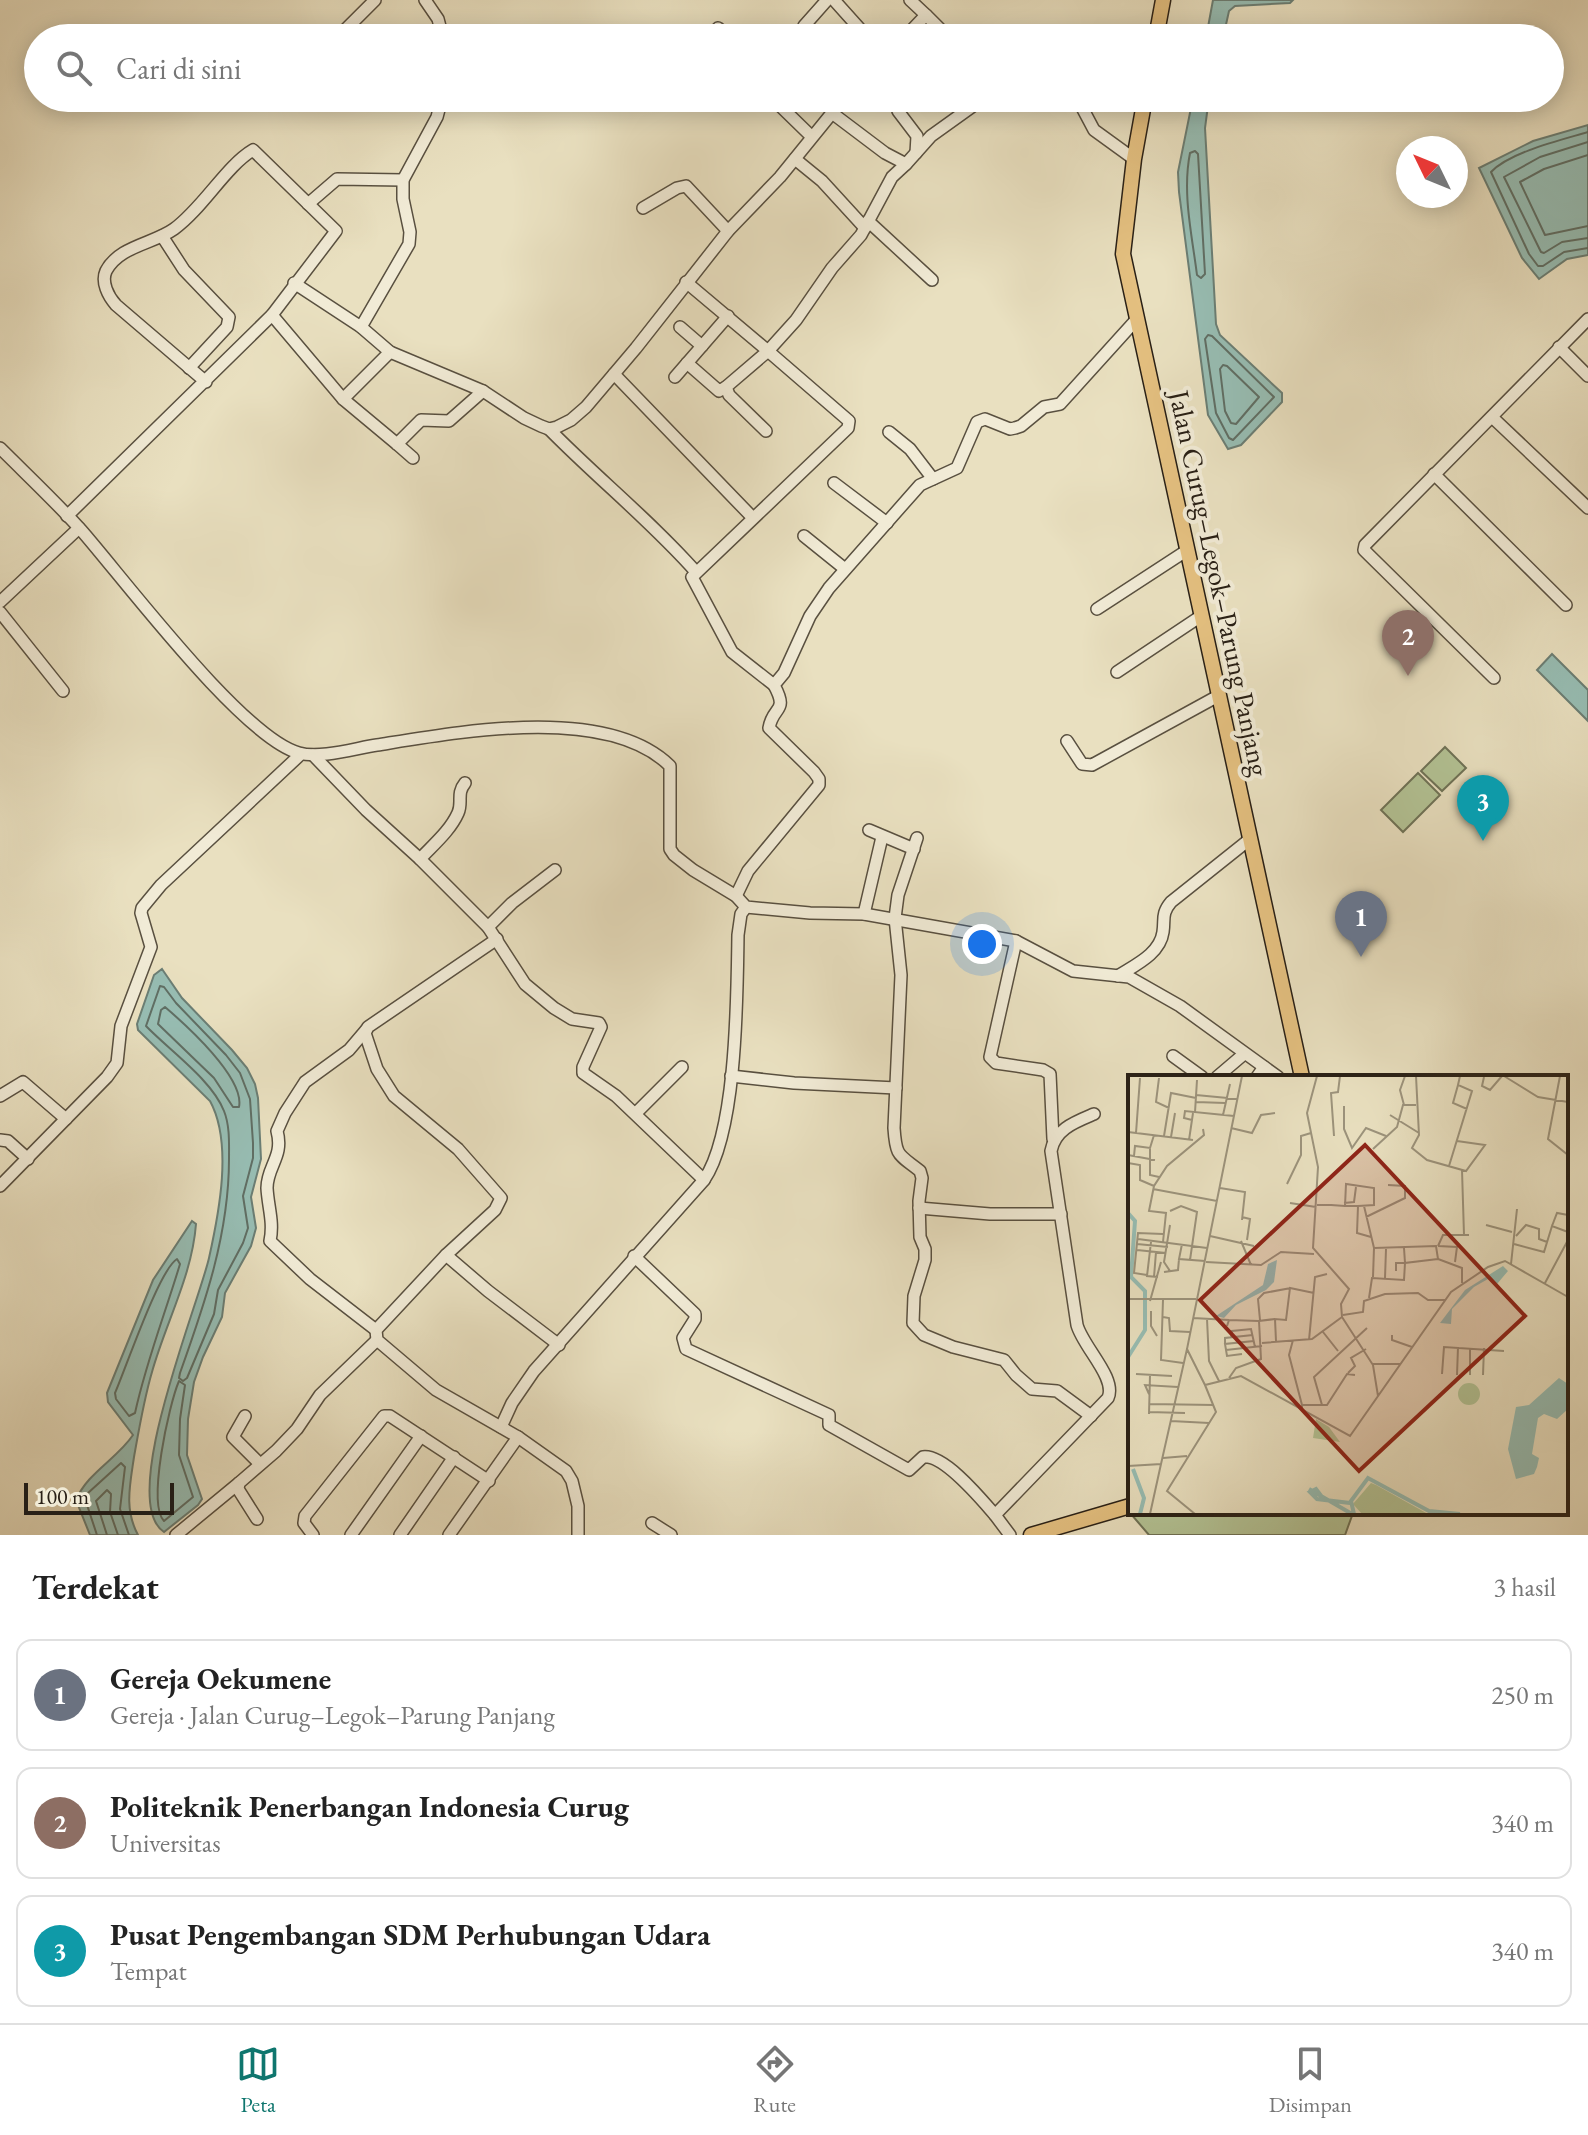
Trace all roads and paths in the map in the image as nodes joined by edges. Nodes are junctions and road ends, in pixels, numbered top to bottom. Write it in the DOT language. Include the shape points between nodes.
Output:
graph roads {
  1 [pos="375,0"];
  2 [pos="425,0"];
  3 [pos="827,0"];
  4 [pos="834,0"];
  5 [pos="910,0"];
  6 [pos="1163,0"];
  7 [pos="926,15"];
  8 [pos="351,24"];
  9 [pos="439,24"];
  10 [pos="806,24"];
  11 [pos="855,24"];
  12 [pos="917,24"];
  13 [pos="935,24"];
  14 [pos="1159,24"];
  15 [pos="438,112"];
  16 [pos="786,112"];
  17 [pos="830,112"];
  18 [pos="845,112"];
  19 [pos="899,112"];
  20 [pos="964,112"];
  21 [pos="1084,112"];
  22 [pos="1142,112"];
  23 [pos="811,136"];
  24 [pos="916,153"];
  25 [pos="795,159"];
  26 [pos="1134,159"];
  27 [pos="906,164"];
  28 [pos="403,180"];
  29 [pos="308,204"];
  30 [pos="643,208"];
  31 [pos="866,224"];
  32 [pos="728,231"];
  33 [pos="162,236"];
  34 [pos="932,280"];
  35 [pos="686,282"];
  36 [pos="294,283"];
  37 [pos="272,315"];
  38 [pos="728,316"];
  39 [pos="1588,319"];
  40 [pos="1136,320"];
  41 [pos="361,327"];
  42 [pos="680,327"];
  43 [pos="702,346"];
  44 [pos="1559,347"];
  45 [pos="768,351"];
  46 [pos="390,352"];
  47 [pos="687,363"];
  48 [pos="189,368"];
  49 [pos="614,374"];
  50 [pos="1588,376"];
  51 [pos="675,377"];
  52 [pos="206,382"];
  53 [pos="726,387"];
  54 [pos="483,391"];
  55 [pos="343,399"];
  56 [pos="1492,417"];
  57 [pos="549,429"];
  58 [pos="766,431"];
  59 [pos="889,432"];
  60 [pos="397,444"];
  61 [pos="0,448"];
  62 [pos="413,458"];
  63 [pos="1434,474"];
  64 [pos="933,479"];
  65 [pos="834,483"];
  66 [pos="1588,508"];
  67 [pos="67,516"];
  68 [pos="752,517"];
  69 [pos="887,523"];
  70 [pos="79,528"];
  71 [pos="804,536"];
  72 [pos="1186,551"];
  73 [pos="845,569"];
  74 [pos="696,572"];
  75 [pos="0,602"];
  76 [pos="1566,605"];
  77 [pos="1097,609"];
  78 [pos="0,612"];
  79 [pos="1201,616"];
  80 [pos="1117,672"];
  81 [pos="1494,678"];
  82 [pos="774,685"];
  83 [pos="63,691"];
  84 [pos="1218,696"];
  85 [pos="1067,741"];
  86 [pos="307,754"];
  87 [pos="465,783"];
  88 [pos="869,830"];
  89 [pos="882,837"];
  90 [pos="1250,839"];
  91 [pos="420,859"];
  92 [pos="555,870"];
  93 [pos="736,896"];
  94 [pos="746,907"];
  95 [pos="864,914"];
  96 [pos="895,918"];
  97 [pos="488,927"];
  98 [pos="497,939"];
  99 [pos="1016,941"];
  100 [pos="1117,976"];
  101 [pos="366,1030"];
  102 [pos="1244,1054"];
  103 [pos="1173,1056"];
  104 [pos="682,1067"];
  105 [pos="1260,1072"];
  106 [pos="1199,1075"];
  107 [pos="1219,1075"];
  108 [pos="1302,1075"];
  109 [pos="731,1076"];
  110 [pos="896,1088"];
  111 [pos="0,1096"];
  112 [pos="636,1113"];
  113 [pos="1094,1114"];
  114 [pos="66,1119"];
  115 [pos="1053,1139"];
  116 [pos="0,1140"];
  117 [pos="28,1159"];
  118 [pos="704,1180"];
  119 [pos="0,1186"];
  120 [pos="919,1208"];
  121 [pos="1061,1214"];
  122 [pos="446,1255"];
  123 [pos="634,1256"];
  124 [pos="377,1335"];
  125 [pos="559,1345"];
  126 [pos="245,1416"];
  127 [pos="1091,1416"];
  128 [pos="501,1427"];
  129 [pos="421,1436"];
  130 [pos="518,1437"];
  131 [pos="454,1457"];
  132 [pos="260,1464"];
  133 [pos="489,1481"];
  134 [pos="239,1483"];
  135 [pos="1128,1507"];
  136 [pos="995,1515"];
  137 [pos="257,1519"];
  138 [pos="652,1523"];
  139 [pos="176,1535"];
  140 [pos="313,1535"];
  141 [pos="351,1535"];
  142 [pos="400,1535"];
  143 [pos="449,1535"];
  144 [pos="578,1535"];
  145 [pos="671,1535"];
  146 [pos="1010,1535"];
  147 [pos="1031,1535"];
  1 -- 8 [label="street"];
  2 -- 9 [label="street"];
  3 -- 10 [label="street"];
  4 -- 11 [label="street"];
  5 -- 7 [label="street"];
  6 -- 14 [label="main road"];
  7 -- 12 [label="street"];
  7 -- 13 [label="street"];
  15 -- 28 [label="street"];
  16 -- 23 [label="street"];
  17 -- 23 [label="street"];
  18 -- 27 [label="street" via="885,153"];
  19 -- 24 [label="street" via="917,136"];
  20 -- 24 [label="street"];
  21 -- 26 [label="street" via="1094,130"];
  22 -- 26 [label="main road, Jalan Curug–Legok–Parung Panjang"];
  23 -- 25 [label="street"];
  24 -- 27 [label="street"];
  25 -- 31 [label="street"];
  25 -- 32 [label="street"];
  26 -- 40 [label="main road, Jalan Curug–Legok–Parung Panjang" via="1122,247"];
  27 -- 31 [label="street" via="892,177"];
  28 -- 29 [label="street" via="337,179"];
  28 -- 41 [label="street" via="409,244"];
  29 -- 33 [label="street" via="253,150 190,216"];
  29 -- 36 [label="street" via="336,231"];
  30 -- 32 [label="street" via="686,186"];
  31 -- 34 [label="street"];
  31 -- 45 [label="street"];
  32 -- 35 [label="street"];
  33 -- 48 [label="street" via="184,270 229,317 227,327"];
  33 -- 48 [label="street" via="122,254 106,271 105,285 116,305"];
  35 -- 38 [label="street"];
  35 -- 49 [label="street"];
  36 -- 37 [label="street"];
  36 -- 41 [label="street"];
  37 -- 52 [label="street"];
  37 -- 55 [label="street"];
  38 -- 43 [label="street"];
  38 -- 45 [label="street"];
  39 -- 44 [label="street"];
  40 -- 64 [label="street" via="1060,404 1044,407 1010,429 981,420 957,468"];
  40 -- 72 [label="main road, Jalan Curug–Legok–Parung Panjang"];
  41 -- 46 [label="street"];
  42 -- 43 [label="street"];
  43 -- 47 [label="street"];
  44 -- 50 [label="street"];
  44 -- 56 [label="street"];
  45 -- 53 [label="street"];
  45 -- 68 [label="street" via="849,423 843,436"];
  46 -- 54 [label="street"];
  46 -- 55 [label="street"];
  47 -- 51 [label="street"];
  47 -- 53 [label="street" via="719,391"];
  48 -- 52 [label="street"];
  49 -- 57 [label="street" via="571,420"];
  49 -- 68 [label="street"];
  52 -- 67 [label="street"];
  53 -- 58 [label="street"];
  54 -- 57 [label="street"];
  54 -- 60 [label="street" via="449,421 421,420"];
  55 -- 60 [label="street"];
  56 -- 63 [label="street"];
  56 -- 66 [label="street"];
  57 -- 74 [label="street"];
  59 -- 64 [label="street"];
  60 -- 62 [label="street"];
  61 -- 67 [label="street"];
  63 -- 76 [label="street"];
  63 -- 81 [label="street" via="1364,550"];
  64 -- 69 [label="street" via="920,485"];
  65 -- 69 [label="street"];
  67 -- 70 [label="street"];
  68 -- 74 [label="street"];
  69 -- 73 [label="street"];
  70 -- 75 [label="street"];
  70 -- 86 [label="street" via="226,697 268,737"];
  71 -- 73 [label="street"];
  72 -- 77 [label="street"];
  72 -- 79 [label="main road, Jalan Curug–Legok–Parung Panjang"];
  73 -- 82 [label="street" via="810,616"];
  74 -- 82 [label="street" via="693,581 732,652"];
  78 -- 83 [label="street"];
  79 -- 80 [label="street"];
  79 -- 84 [label="main road, Jalan Curug–Legok–Parung Panjang"];
  82 -- 93 [label="street" via="781,704 769,728 814,772 819,785 748,871"];
  84 -- 85 [label="street" via="1092,765 1082,764"];
  84 -- 90 [label="main road, Jalan Curug–Legok–Parung Panjang"];
  86 -- 91 [label="street"];
  86 -- 93 [label="street" via="534,728 575,727 637,744 670,766 668,840 674,855"];
  86 -- 114 [label="street" via="142,908 151,947 121,1026 117,1063"];
  87 -- 91 [label="street" via="458,794 459,812"];
  88 -- 89 [label="street"];
  89 -- 95 [label="street"];
  89 -- 96 [label="street" via="915,844"];
  90 -- 100 [label="street" via="1171,902 1162,914 1163,931 1155,951"];
  90 -- 108 [label="main road, Jalan Curug–Legok–Parung Panjang"];
  91 -- 97 [label="street"];
  92 -- 97 [label="street"];
  93 -- 94 [label="street"];
  94 -- 95 [label="street"];
  94 -- 109 [label="street" via="738,935"];
  95 -- 96 [label="street"];
  96 -- 99 [label="street"];
  96 -- 110 [label="street" via="901,975"];
  97 -- 98 [label="street"];
  98 -- 101 [label="street"];
  98 -- 112 [label="street" via="507,960 538,995 572,1019 601,1025 583,1073"];
  99 -- 100 [label="street" via="1073,971"];
  99 -- 115 [label="street" via="990,1057 996,1063 1050,1074"];
  100 -- 102 [label="street" via="1129,977 1180,1006"];
  101 -- 122 [label="street" via="377,1069 394,1096 458,1149 501,1196 495,1210"];
  101 -- 124 [label="street" via="295,1096 277,1131 281,1145 267,1186 270,1241"];
  102 -- 105 [label="street"];
  102 -- 107 [label="street"];
  103 -- 106 [label="street"];
  104 -- 112 [label="street"];
  109 -- 110 [label="street"];
  109 -- 118 [label="street" via="714,1163"];
  110 -- 120 [label="street" via="895,1149 922,1174"];
  111 -- 114 [label="street" via="23,1082"];
  112 -- 118 [label="street"];
  113 -- 115 [label="street"];
  114 -- 117 [label="street"];
  115 -- 121 [label="street"];
  116 -- 117 [label="street"];
  117 -- 119 [label="street"];
  118 -- 123 [label="street"];
  120 -- 121 [label="street"];
  120 -- 127 [label="street" via="925,1260 914,1296 914,1327 953,1347 1004,1360 1032,1389 1057,1391"];
  121 -- 127 [label="street" via="1081,1340 1111,1382 1108,1398"];
  122 -- 124 [label="street"];
  122 -- 125 [label="street"];
  123 -- 125 [label="street"];
  123 -- 136 [label="street" via="692,1309 695,1319 683,1338 686,1349 829,1415 829,1425 909,1470 923,1457 935,1458"];
  124 -- 128 [label="street" via="436,1390"];
  124 -- 132 [label="street"];
  125 -- 128 [label="street" via="512,1403"];
  126 -- 132 [label="street" via="233,1437"];
  127 -- 136 [label="street"];
  128 -- 130 [label="street"];
  129 -- 131 [label="street"];
  129 -- 140 [label="street" via="390,1416 382,1417 305,1516"];
  129 -- 141 [label="street"];
  130 -- 133 [label="street"];
  130 -- 144 [label="street" via="569,1475 578,1506"];
  131 -- 133 [label="street"];
  131 -- 142 [label="street"];
  132 -- 134 [label="street"];
  133 -- 143 [label="street"];
  134 -- 137 [label="street"];
  134 -- 139 [label="street"];
  135 -- 147 [label="main road"];
  136 -- 146 [label="street"];
  138 -- 145 [label="street"];
}
